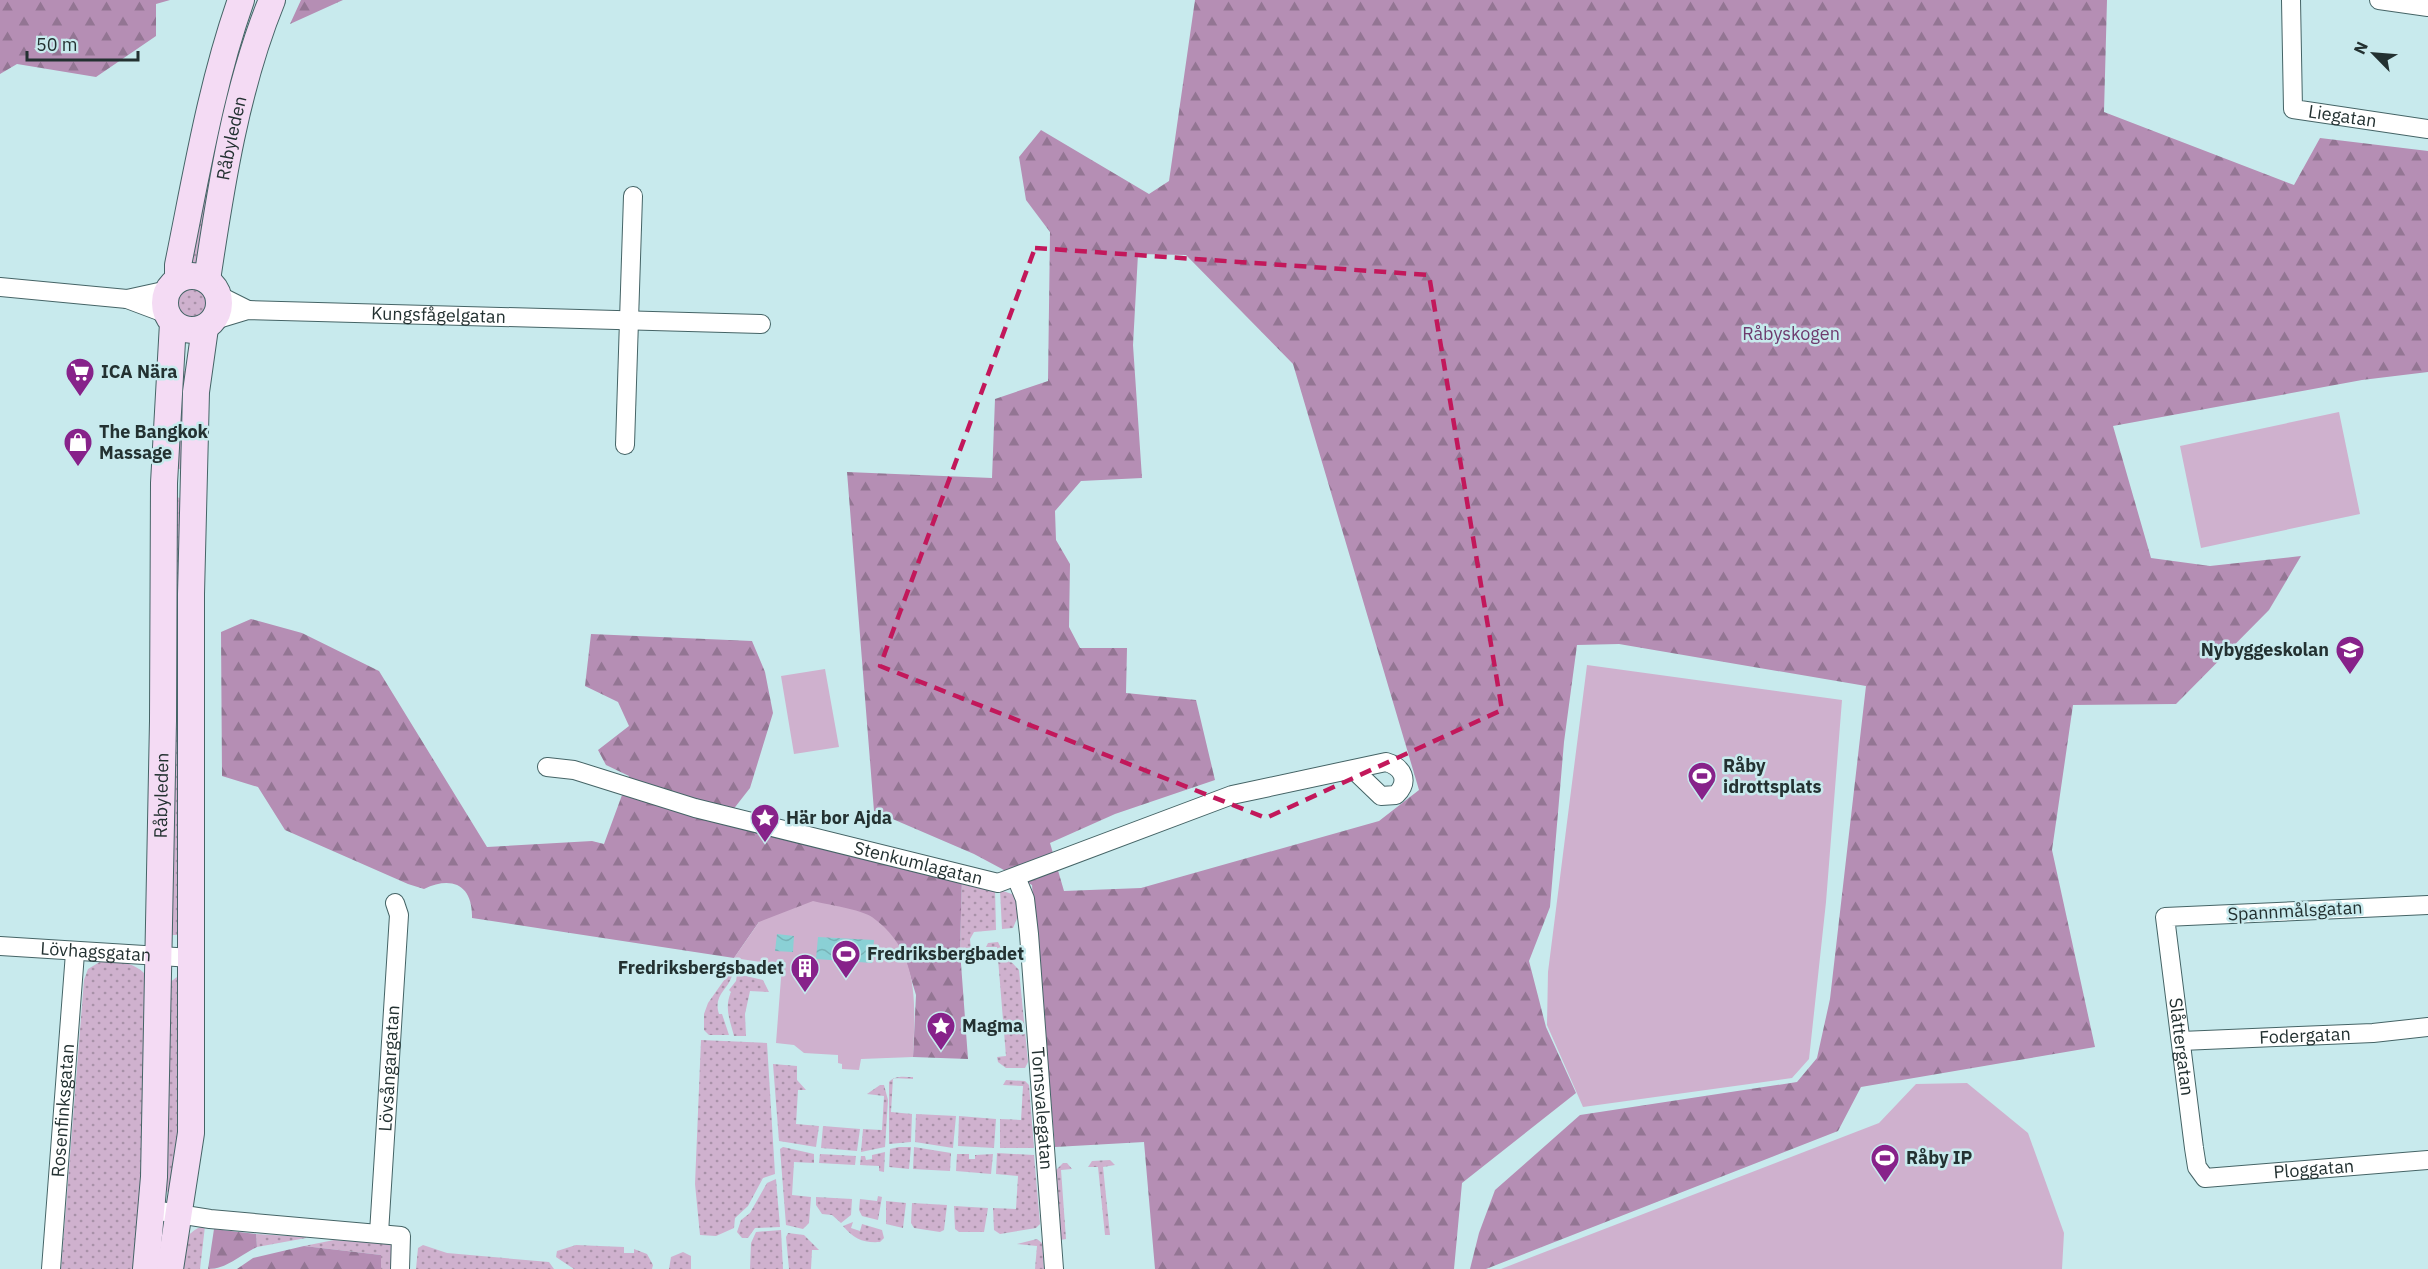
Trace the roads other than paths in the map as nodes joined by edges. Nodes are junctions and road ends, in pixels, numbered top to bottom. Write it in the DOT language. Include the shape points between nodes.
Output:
graph roads {
  1 [pos="241,0"];
  2 [pos="272,0"];
  3 [pos="2291,0"];
  4 [pos="2379,0"];
  5 [pos="2428,7"];
  6 [pos="2428,129"];
  7 [pos="633,196"];
  8 [pos="0,287"];
  9 [pos="172,301"];
  10 [pos="211,306"];
  11 [pos="630,318"];
  12 [pos="762,324"];
  13 [pos="624,445"];
  14 [pos="547,767"];
  15 [pos="1355,771"];
  16 [pos="1016,877"];
  17 [pos="395,903"];
  18 [pos="2428,905"];
  19 [pos="2166,921"];
  20 [pos="0,946"];
  21 [pos="75,953"];
  22 [pos="159,957"];
  23 [pos="192,958"];
  24 [pos="2428,1027"];
  25 [pos="2181,1041"];
  26 [pos="2428,1160"];
  27 [pos="2201,1174"];
  28 [pos="153,1210"];
  29 [pos="179,1214"];
  30 [pos="379,1233"];
  31 [pos="51,1269"];
  32 [pos="146,1269"];
  33 [pos="170,1269"];
  34 [pos="400,1269"];
  35 [pos="1054,1269"];
  1 -- 9 [label="main road, Råbyleden" via="202,149"];
  2 -- 10 [label="main road, Råbyleden" via="231,142"];
  3 -- 6 [label="street, Liegatan" via="2293,109"];
  4 -- 5 [label="street"];
  7 -- 11 [label="street"];
  8 -- 9 [label="street"];
  9 -- 10 [label="main road" via="187,330"];
  9 -- 10 [label="main road" via="192,276"];
  9 -- 22 [label="main road, Råbyleden" via="164,483"];
  10 -- 11 [label="street, Kungsfågelgatan"];
  10 -- 23 [label="main road, Råbyleden" via="196,392 191,583"];
  11 -- 12 [label="street, Kungsfågelgatan"];
  11 -- 13 [label="street"];
  14 -- 16 [label="street, Stenkumlagatan" via="574,771 695,808 998,882"];
  15 -- 16 [label="street, Stenkumlagatan" via="1232,795"];
  16 -- 35 [label="street, Tornsvalegatan" via="1029,934"];
  17 -- 30 [label="street, Lövsångargatan" via="399,915"];
  18 -- 19 [label="street, Spannmålsgatan" via="2165,917"];
  19 -- 25 [label="street, Slåttergatan"];
  20 -- 21 [label="street, Lövhagsgatan"];
  21 -- 22 [label="street, Lövhagsgatan"];
  21 -- 31 [label="street, Rosenfinksgatan"];
  22 -- 23 [label="street, Lövhagsgatan"];
  22 -- 28 [label="main road, Råbyleden"];
  23 -- 29 [label="main road, Råbyleden" via="191,1133"];
  24 -- 25 [label="street, Fodergatan"];
  25 -- 27 [label="street, Slåttergatan" via="2194,1148"];
  26 -- 27 [label="street, Ploggatan" via="2211,1180"];
  28 -- 29 [label="street"];
  28 -- 32 [label="main road, Råbyleden"];
  29 -- 30 [label="street"];
  29 -- 33 [label="main road, Råbyleden"];
  30 -- 34 [label="street" via="401,1236"];
}
